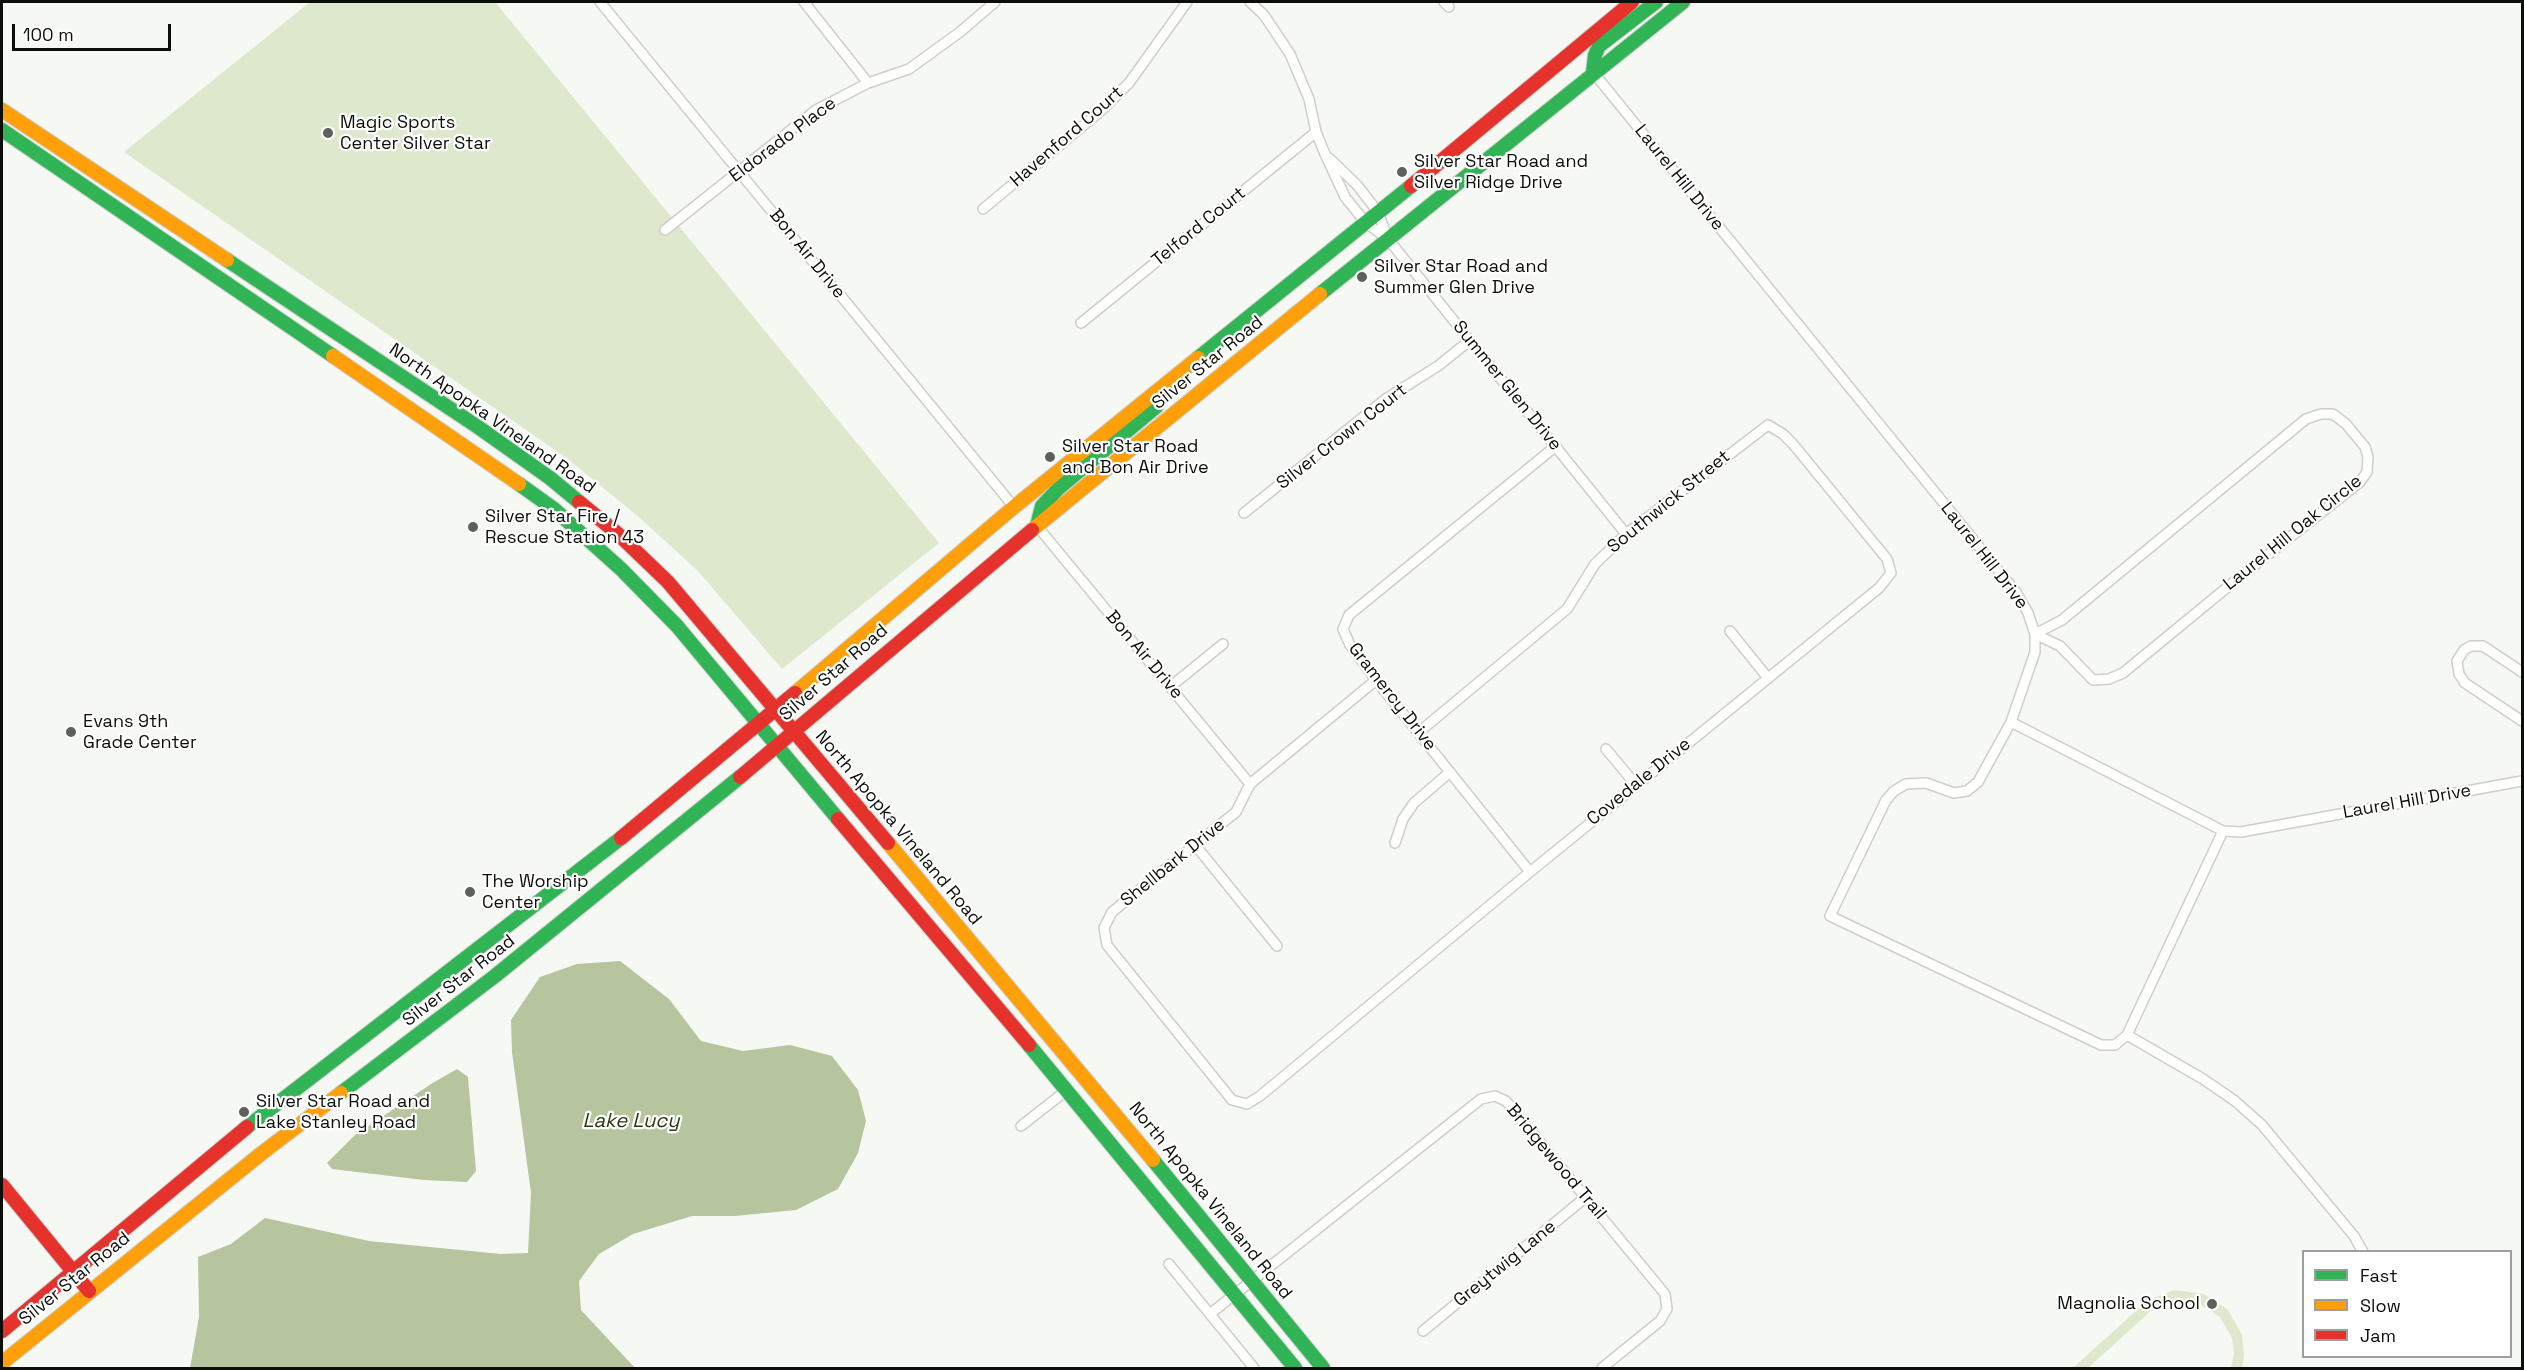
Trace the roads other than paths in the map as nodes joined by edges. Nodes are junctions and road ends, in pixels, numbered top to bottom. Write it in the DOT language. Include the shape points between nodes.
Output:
graph roads {
  1 [pos="600,2"];
  2 [pos="804,2"];
  3 [pos="995,2"];
  4 [pos="1187,2"];
  5 [pos="1250,2"];
  6 [pos="1632,2"];
  7 [pos="1656,2"];
  8 [pos="1683,2"];
  9 [pos="1593,72"];
  10 [pos="868,83"];
  11 [pos="2,110"];
  12 [pos="2,130"];
  13 [pos="1316,132"];
  14 [pos="1324,154"];
  15 [pos="739,172"];
  16 [pos="983,208"];
  17 [pos="1378,212"];
  18 [pos="1365,222"];
  19 [pos="666,230"];
  20 [pos="1388,239"];
  21 [pos="235,265"];
  22 [pos="224,282"];
  23 [pos="1082,323"];
  24 [pos="1469,341"];
  25 [pos="1175,377"];
  26 [pos="1768,425"];
  27 [pos="1556,446"];
  28 [pos="1014,507"];
  29 [pos="1244,513"];
  30 [pos="1037,526"];
  31 [pos="1626,534"];
  32 [pos="1730,631"];
  33 [pos="2036,634"];
  34 [pos="1223,644"];
  35 [pos="2523,672"];
  36 [pos="1768,678"];
  37 [pos="1376,681"];
  38 [pos="1170,687"];
  39 [pos="776,710"];
  40 [pos="2523,721"];
  41 [pos="2011,722"];
  42 [pos="759,724"];
  43 [pos="793,732"];
  44 [pos="1419,732"];
  45 [pos="776,747"];
  46 [pos="1606,749"];
  47 [pos="1450,772"];
  48 [pos="2523,781"];
  49 [pos="1250,784"];
  50 [pos="1636,785"];
  51 [pos="2223,831"];
  52 [pos="1395,843"];
  53 [pos="1196,846"];
  54 [pos="1530,872"];
  55 [pos="1277,946"];
  56 [pos="2127,1035"];
  57 [pos="1067,1090"];
  58 [pos="1232,1100"];
  59 [pos="1021,1126"];
  60 [pos="2,1185"];
  61 [pos="1586,1197"];
  62 [pos="2362,1250"];
  63 [pos="1169,1264"];
  64 [pos="73,1272"];
  65 [pos="1251,1281"];
  66 [pos="88,1291"];
  67 [pos="1234,1295"];
  68 [pos="1210,1314"];
  69 [pos="2,1331"];
  70 [pos="1423,1331"];
  71 [pos="2,1363"];
  72 [pos="1254,1368"];
  73 [pos="1295,1368"];
  74 [pos="1323,1368"];
  75 [pos="1602,1368"];
  1 -- 15 [label="street, Bon Air Drive"];
  2 -- 10 [label="street"];
  3 -- 10 [label="street, Eldorado Place" via="909,69"];
  4 -- 16 [label="street, Havenford Court" via="1129,83"];
  5 -- 13 [label="street" via="1264,15 1290,54 1309,99"];
  6 -- 17 [label="main road, Silver Star Road"];
  7 -- 9 [label="main road" via="1599,46"];
  8 -- 9 [label="main road, Silver Star Road"];
  9 -- 20 [label="main road, Silver Star Road"];
  9 -- 33 [label="street, Laurel Hill Drive" via="2016,592"];
  10 -- 15 [label="street, Eldorado Place" via="816,110"];
  11 -- 21 [label="main road, North Apopka Vineland Road"];
  12 -- 22 [label="main road, North Apopka Vineland Road"];
  13 -- 14 [label="street"];
  13 -- 23 [label="street, Telford Court"];
  14 -- 17 [label="street" via="1357,185"];
  14 -- 18 [label="street" via="1345,197"];
  15 -- 19 [label="street, Eldorado Place"];
  15 -- 28 [label="street, Bon Air Drive"];
  17 -- 18 [label="main road, Silver Star Road"];
  17 -- 20 [label="street"];
  18 -- 20 [label="street"];
  18 -- 25 [label="main road, Silver Star Road"];
  20 -- 24 [label="street, Summer Glen Drive"];
  20 -- 30 [label="main road, Silver Star Road"];
  21 -- 22 [label="street"];
  21 -- 39 [label="main road, North Apopka Vineland Road" via="550,478 668,582"];
  22 -- 42 [label="main road, North Apopka Vineland Road" via="554,509 677,626"];
  24 -- 27 [label="street, Summer Glen Drive"];
  24 -- 29 [label="street, Silver Crown Court" via="1387,398"];
  25 -- 28 [label="main road, Silver Star Road"];
  25 -- 30 [label="main road" via="1156,406 1042,506"];
  26 -- 31 [label="street, Southwick Street"];
  26 -- 36 [label="street, Covedale Drive" via="1792,444 1887,559 1892,573 1880,588"];
  27 -- 31 [label="street, Summer Glen Drive"];
  27 -- 37 [label="street, Gramercy Drive" via="1349,615 1343,628 1350,645"];
  28 -- 39 [label="main road, Silver Star Road"];
  30 -- 38 [label="street, Bon Air Drive"];
  30 -- 43 [label="main road, Silver Star Road"];
  31 -- 44 [label="street, Southwick Street" via="1595,564 1567,609"];
  32 -- 36 [label="street"];
  33 -- 33 [label="street, Laurel Hill Oak Circle" via="2060,646 2093,680 2123,673 2361,483 2367,472 2365,447 2333,414 2306,418 2062,620"];
  33 -- 41 [label="street" via="2035,652"];
  34 -- 38 [label="street"];
  35 -- 40 [label="street" via="2483,646 2464,650 2457,661 2464,682"];
  36 -- 50 [label="street, Covedale Drive"];
  37 -- 44 [label="street, Gramercy Drive"];
  37 -- 49 [label="street, Shellbark Drive"];
  38 -- 49 [label="street, Bon Air Drive"];
  39 -- 42 [label="main road, Silver Star Road"];
  39 -- 43 [label="main road, North Apopka Vineland Road"];
  41 -- 51 [label="street, Laurel Hill Drive"];
  41 -- 56 [label="street" via="1978,782 1967,790 1954,793 1926,783 1906,784 1894,791 1886,800 1830,916 2101,1045 2115,1045"];
  42 -- 45 [label="main road, North Apopka Vineland Road"];
  42 -- 64 [label="main road, Silver Star Road" via="658,809 227,1143"];
  43 -- 45 [label="main road, Silver Star Road"];
  43 -- 65 [label="main road, North Apopka Vineland Road" via="1085,1077"];
  44 -- 47 [label="street, Gramercy Drive"];
  45 -- 57 [label="main road, North Apopka Vineland Road"];
  45 -- 66 [label="main road, Silver Star Road" via="495,976"];
  46 -- 50 [label="street"];
  47 -- 52 [label="street" via="1414,803 1403,819"];
  47 -- 54 [label="street, Gramercy Drive"];
  48 -- 51 [label="street, Laurel Hill Drive" via="2241,832"];
  49 -- 53 [label="street, Shellbark Drive" via="1236,812"];
  50 -- 54 [label="street, Covedale Drive"];
  51 -- 56 [label="street"];
  53 -- 55 [label="street"];
  53 -- 58 [label="street, Shellbark Drive" via="1112,912 1104,928 1107,945"];
  54 -- 58 [label="street, Covedale Drive" via="1260,1096 1247,1104"];
  56 -- 62 [label="street" via="2203,1079 2262,1125"];
  57 -- 59 [label="street"];
  57 -- 67 [label="main road, North Apopka Vineland Road"];
  60 -- 64 [label="main road"];
  61 -- 65 [label="street, Bridgewood Trail" via="1506,1101 1495,1096 1481,1099"];
  61 -- 70 [label="street, Greytwig Lane"];
  61 -- 75 [label="street, Bridgewood Trail" via="1665,1294 1666,1301 1660,1321"];
  63 -- 68 [label="street"];
  64 -- 66 [label="main road"];
  64 -- 69 [label="main road, Silver Star Road"];
  65 -- 67 [label="street, Bridgewood Trail"];
  65 -- 74 [label="main road, North Apopka Vineland Road"];
  66 -- 71 [label="main road, Silver Star Road"];
  67 -- 68 [label="street, Bridgewood Trail"];
  67 -- 73 [label="main road, North Apopka Vineland Road"];
  68 -- 72 [label="street"];
}
